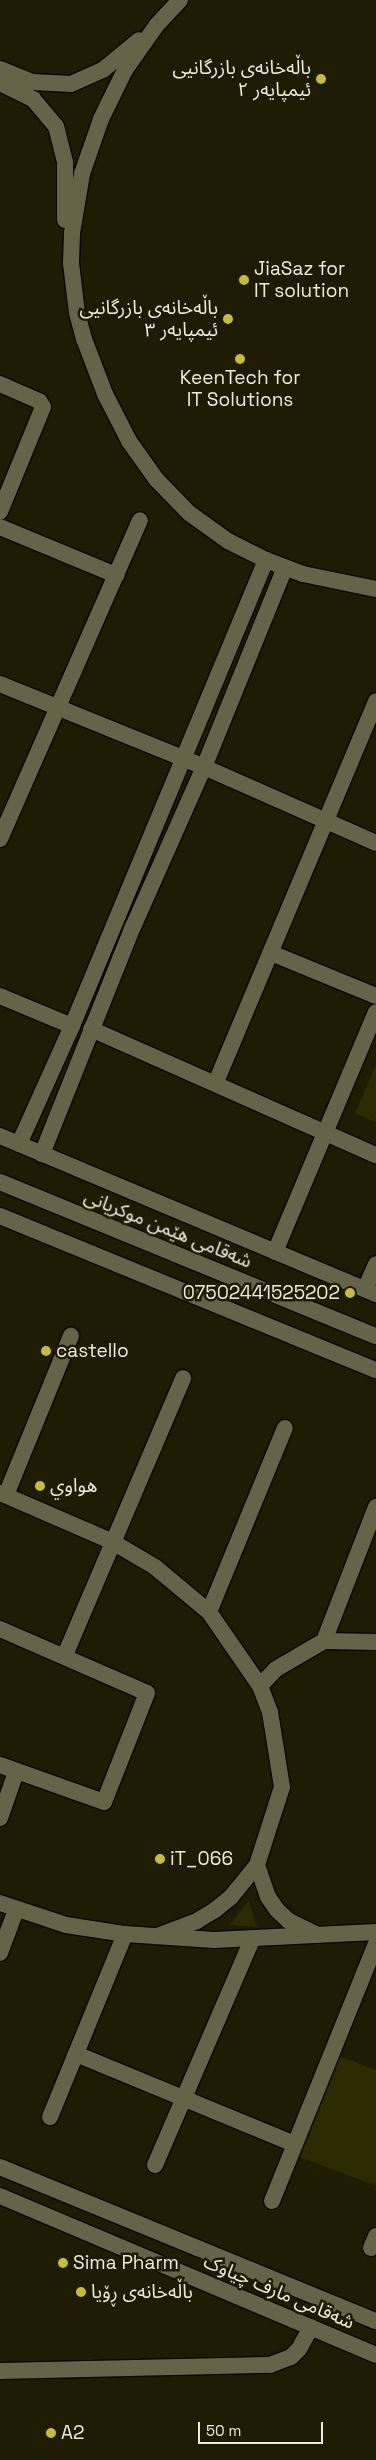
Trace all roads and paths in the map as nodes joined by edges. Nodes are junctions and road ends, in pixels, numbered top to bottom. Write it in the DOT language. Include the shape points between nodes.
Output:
graph roads {
  1 [pos="180,0"];
  2 [pos="156,26"];
  3 [pos="0,69"];
  4 [pos="0,83"];
  5 [pos="71,263"];
  6 [pos="0,384"];
  7 [pos="0,512"];
  8 [pos="140,520"];
  9 [pos="0,527"];
  10 [pos="266,560"];
  11 [pos="285,568"];
  12 [pos="116,575"];
  13 [pos="376,589"];
  14 [pos="247,608"];
  15 [pos="265,616"];
  16 [pos="0,684"];
  17 [pos="376,701"];
  18 [pos="58,708"];
  19 [pos="185,759"];
  20 [pos="204,767"];
  21 [pos="326,820"];
  22 [pos="0,838"];
  23 [pos="376,843"];
  24 [pos="271,953"];
  25 [pos="0,996"];
  26 [pos="376,996"];
  27 [pos="376,1012"];
  28 [pos="72,1026"];
  29 [pos="92,1030"];
  30 [pos="216,1082"];
  31 [pos="325,1132"];
  32 [pos="0,1136"];
  33 [pos="19,1144"];
  34 [pos="42,1154"];
  35 [pos="376,1155"];
  36 [pos="0,1182"];
  37 [pos="0,1216"];
  38 [pos="275,1252"];
  39 [pos="376,1264"];
  40 [pos="371,1292"];
  41 [pos="71,1336"];
  42 [pos="376,1336"];
  43 [pos="376,1370"];
  44 [pos="183,1378"];
  45 [pos="285,1428"];
  46 [pos="3,1494"];
  47 [pos="376,1507"];
  48 [pos="111,1541"];
  49 [pos="209,1612"];
  50 [pos="0,1629"];
  51 [pos="324,1641"];
  52 [pos="376,1642"];
  53 [pos="64,1654"];
  54 [pos="260,1686"];
  55 [pos="0,1765"];
  56 [pos="16,1772"];
  57 [pos="0,1818"];
  58 [pos="257,1866"];
  59 [pos="0,1903"];
  60 [pos="16,1910"];
  61 [pos="376,1932"];
  62 [pos="126,1934"];
  63 [pos="318,1935"];
  64 [pos="157,1936"];
  65 [pos="252,1940"];
  66 [pos="376,1943"];
  67 [pos="0,1953"];
  68 [pos="76,2054"];
  69 [pos="183,2097"];
  70 [pos="50,2118"];
  71 [pos="294,2144"];
  72 [pos="155,2165"];
  73 [pos="0,2167"];
  74 [pos="15,2174"];
  75 [pos="3,2197"];
  76 [pos="272,2201"];
  77 [pos="376,2321"];
  78 [pos="311,2327"];
  79 [pos="376,2354"];
  80 [pos="0,2371"];
  1 -- 2 [label="street"];
  2 -- 3 [label="street" via="104,70 77,82 46,84"];
  2 -- 5 [label="street" via="116,87 91,146 76,204"];
  4 -- 5 [label="street" via="32,99 58,131 65,162 65,226"];
  5 -- 10 [label="street" via="77,313 93,367 117,420 137,454 189,513 228,541"];
  6 -- 7 [label="street" via="39,400 43,408"];
  8 -- 12 [label="street"];
  9 -- 12 [label="street"];
  10 -- 11 [label="street"];
  10 -- 14 [label="street"];
  11 -- 13 [label="street"];
  11 -- 15 [label="street"];
  12 -- 18 [label="street"];
  14 -- 15 [label="street"];
  14 -- 19 [label="street"];
  15 -- 20 [label="street"];
  16 -- 18 [label="street"];
  17 -- 21 [label="street"];
  18 -- 19 [label="street"];
  18 -- 22 [label="street"];
  19 -- 20 [label="street"];
  19 -- 28 [label="street"];
  20 -- 21 [label="street"];
  20 -- 29 [label="street"];
  21 -- 23 [label="street"];
  21 -- 24 [label="street"];
  24 -- 26 [label="street"];
  24 -- 30 [label="street"];
  25 -- 28 [label="street"];
  27 -- 31 [label="street"];
  28 -- 33 [label="street"];
  29 -- 30 [label="street"];
  29 -- 34 [label="street"];
  30 -- 31 [label="street"];
  31 -- 35 [label="street"];
  31 -- 38 [label="street"];
  32 -- 33 [label="street"];
  33 -- 34 [label="street"];
  34 -- 38 [label="street"];
  36 -- 42 [label="street, شەقامی هێمن موکریانی"];
  37 -- 43 [label="street"];
  38 -- 40 [label="street"];
  39 -- 40 [label="street"];
  41 -- 46 [label="street"];
  44 -- 48 [label="street"];
  45 -- 49 [label="street"];
  46 -- 48 [label="street"];
  47 -- 51 [label="street"];
  48 -- 49 [label="street" via="155,1567"];
  48 -- 53 [label="street"];
  49 -- 54 [label="street"];
  50 -- 53 [label="street"];
  51 -- 52 [label="street"];
  51 -- 54 [label="street" via="276,1669"];
  53 -- 56 [label="street" via="147,1693 104,1802"];
  54 -- 58 [label="street" via="278,1745 282,1787"];
  55 -- 56 [label="street"];
  56 -- 57 [label="street"];
  58 -- 63 [label="street" via="277,1910 303,1930"];
  58 -- 64 [label="street" via="231,1897 215,1910 197,1921"];
  59 -- 60 [label="street"];
  60 -- 62 [label="street" via="66,1925"];
  60 -- 67 [label="street"];
  61 -- 63 [label="street"];
  62 -- 64 [label="street"];
  62 -- 68 [label="street"];
  63 -- 65 [label="street"];
  64 -- 65 [label="street"];
  65 -- 69 [label="street"];
  66 -- 71 [label="street"];
  68 -- 69 [label="street"];
  68 -- 70 [label="street"];
  69 -- 71 [label="street"];
  69 -- 72 [label="street"];
  71 -- 76 [label="street"];
  73 -- 74 [label="street, شەقامی مارف چیاوک"];
  74 -- 75 [label="street"];
  74 -- 77 [label="street, شەقامی مارف چیاوک"];
  75 -- 78 [label="street, شەقامی مارف چیاوک"];
  78 -- 79 [label="street, شەقامی مارف چیاوک"];
  78 -- 80 [label="street" via="291,2357 270,2365"];
}
